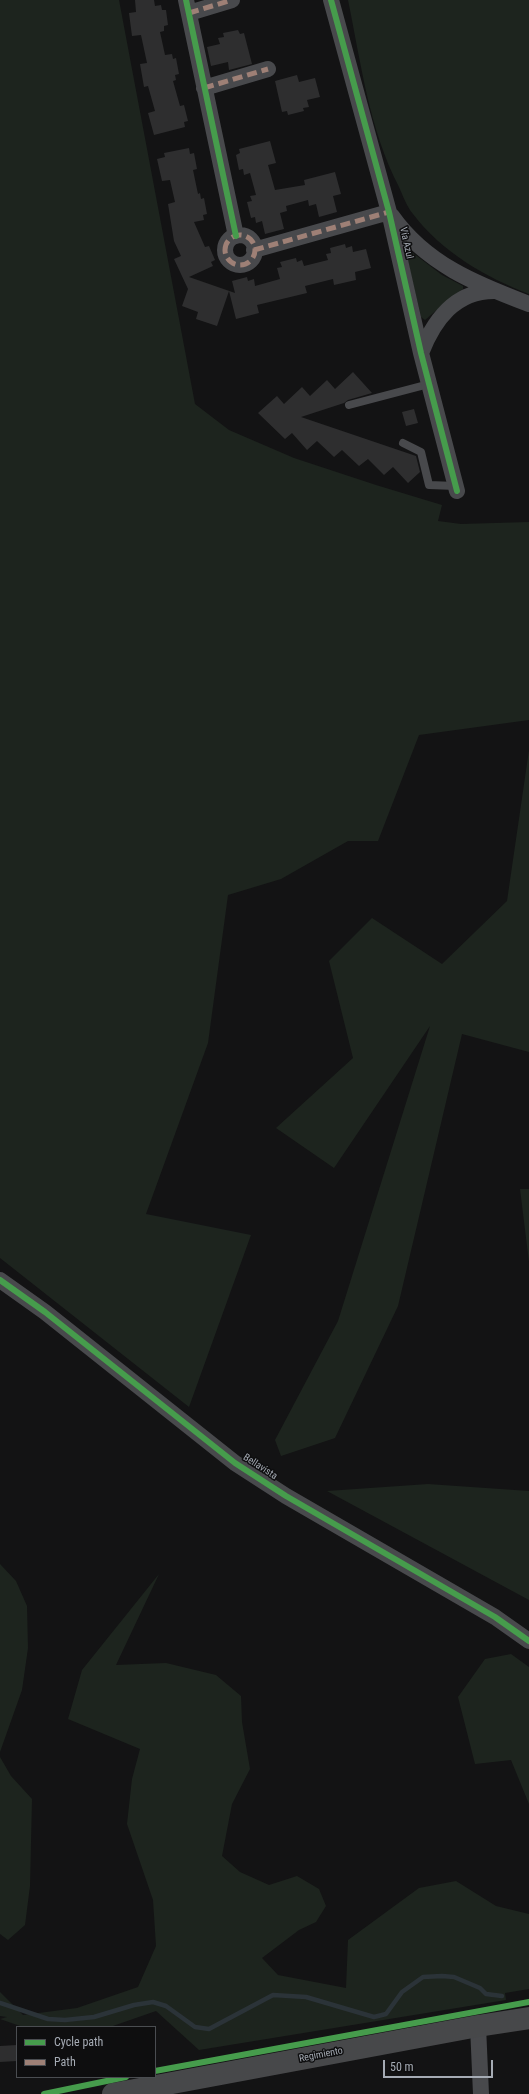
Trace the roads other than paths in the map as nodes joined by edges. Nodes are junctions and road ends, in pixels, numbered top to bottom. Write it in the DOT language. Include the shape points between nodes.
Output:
graph roads {
  1 [pos="232,0"];
  2 [pos="331,0"];
  3 [pos="187,7"];
  4 [pos="268,69"];
  5 [pos="204,88"];
  6 [pos="389,212"];
  7 [pos="236,236"];
  8 [pos="254,250"];
  9 [pos="494,291"];
  10 [pos="529,304"];
  11 [pos="421,352"];
  12 [pos="429,384"];
  13 [pos="349,405"];
  14 [pos="403,444"];
  15 [pos="457,489"];
  16 [pos="0,1280"];
  17 [pos="529,1641"];
  18 [pos="529,2018"];
  19 [pos="478,2026"];
  20 [pos="122,2093"];
  21 [pos="481,2094"];
  1 -- 3 [label="street"];
  2 -- 6 [label="street, Vía Azul"];
  3 -- 5 [label="street"];
  4 -- 5 [label="street"];
  5 -- 7 [label="street"];
  6 -- 8 [label="street"];
  6 -- 9 [label="street, Vía Azul" via="407,235 427,254 460,276"];
  6 -- 11 [label="street, Vía Azul"];
  7 -- 8 [label="street" via="241,235 251,240"];
  7 -- 8 [label="street" via="231,238 225,249 226,255 234,264 245,264 250,260"];
  9 -- 10 [label="street, Vía Azul"];
  9 -- 11 [label="street, Vía Azul" via="473,294 450,307 433,326"];
  11 -- 12 [label="street, Vía Azul"];
  12 -- 13 [label="lane"];
  12 -- 15 [label="street, Vía Azul"];
  14 -- 15 [label="lane" via="421,452 429,485"];
  16 -- 17 [label="street, Bellavista" via="45,1312 235,1463 286,1496 500,1621"];
  18 -- 19 [label="main road, Regimiento"];
  19 -- 20 [label="main road, Regimiento"];
  19 -- 21 [label="street"];
}
